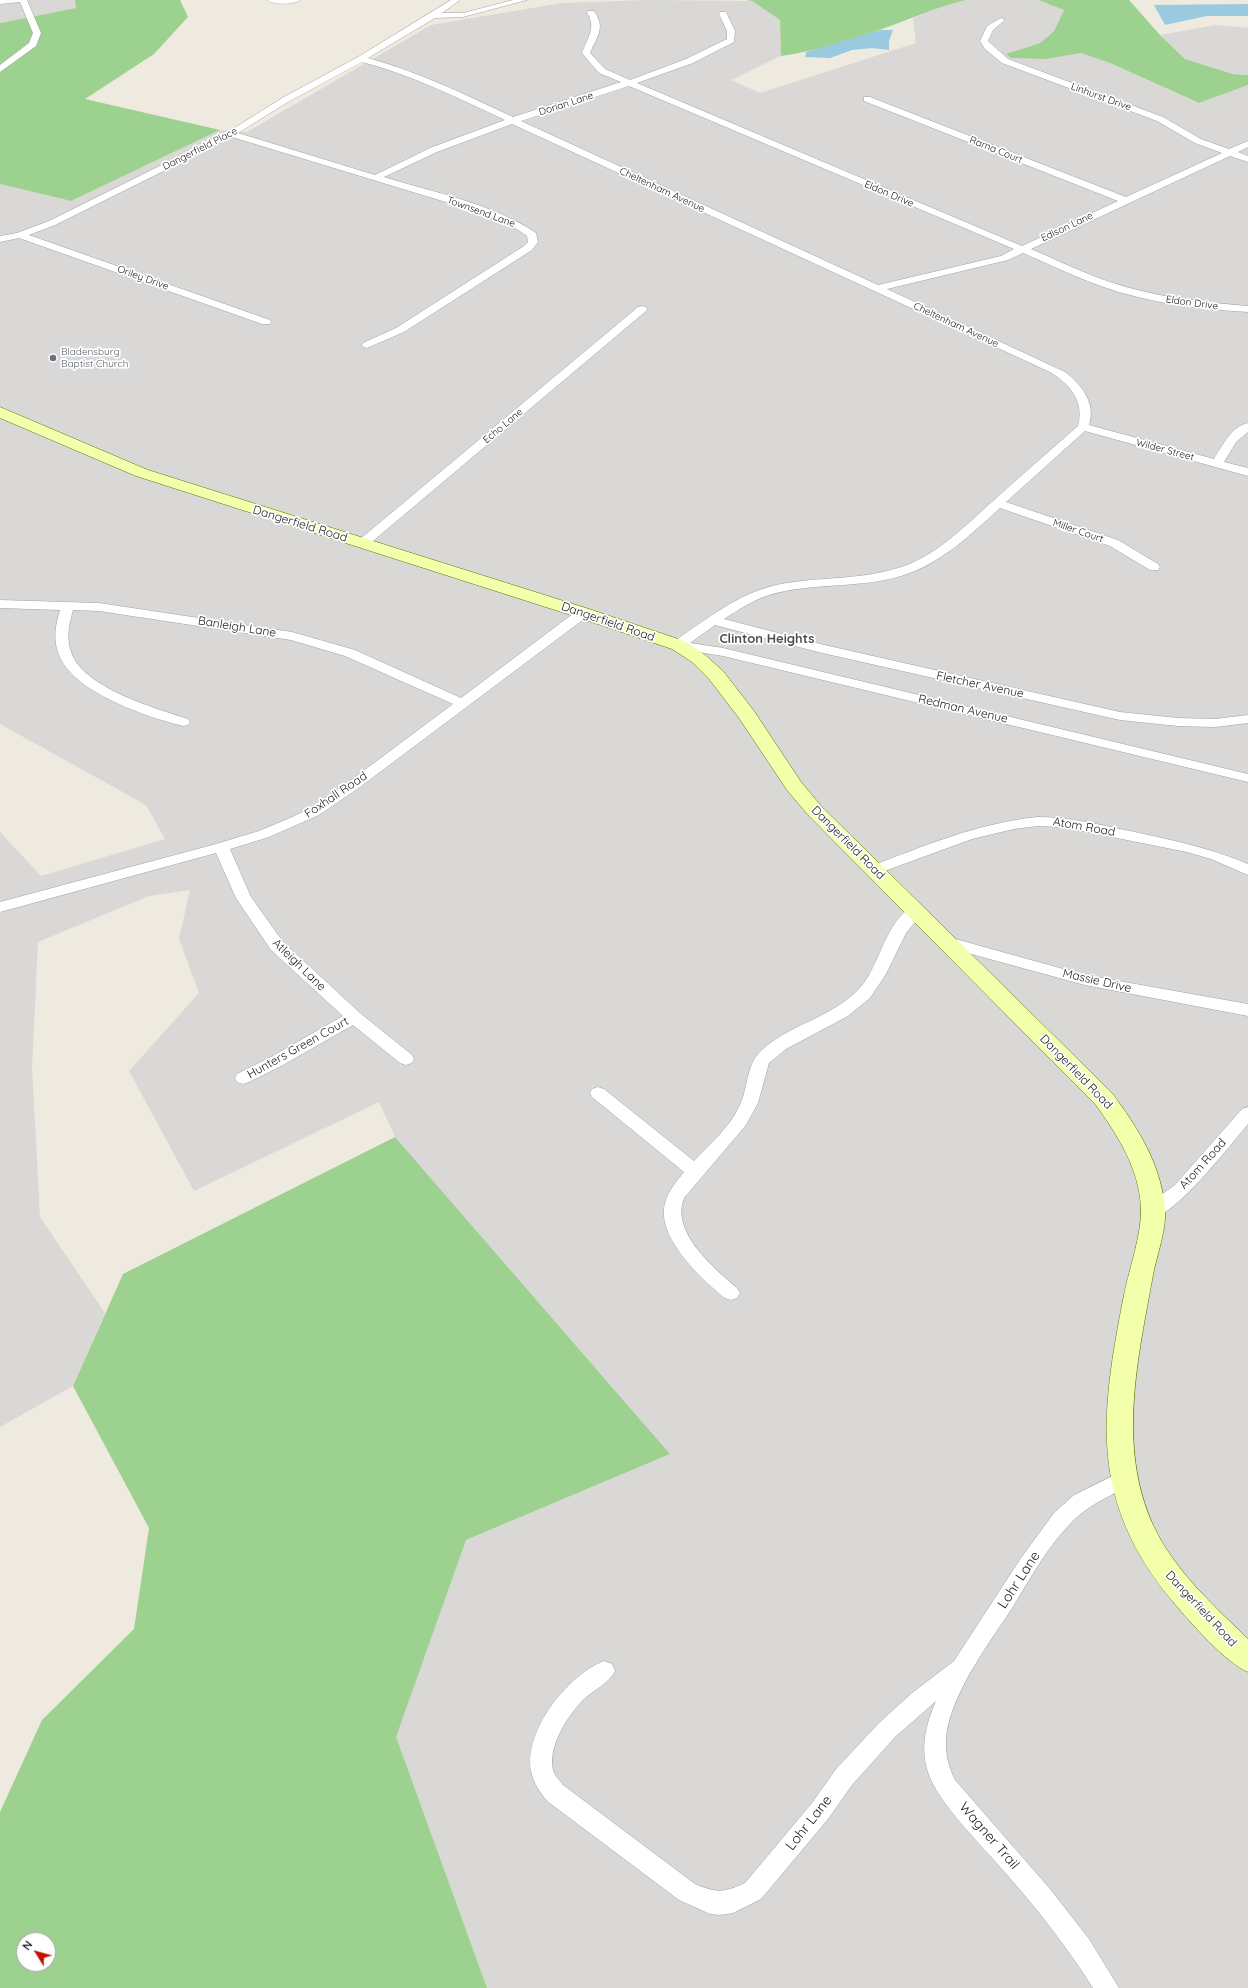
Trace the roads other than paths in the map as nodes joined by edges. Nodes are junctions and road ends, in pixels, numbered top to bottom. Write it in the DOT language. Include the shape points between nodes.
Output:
graph roads {
  1 [pos="22,0"];
  2 [pos="271,0"];
  3 [pos="296,0"];
  4 [pos="456,0"];
  5 [pos="523,0"];
  6 [pos="0,2"];
  7 [pos="591,13"];
  8 [pos="723,14"];
  9 [pos="433,16"];
  10 [pos="1001,20"];
  11 [pos="361,59"];
  12 [pos="0,69"];
  13 [pos="628,83"];
  14 [pos="867,99"];
  15 [pos="514,121"];
  16 [pos="231,134"];
  17 [pos="1248,144"];
  18 [pos="1230,152"];
  19 [pos="1248,160"];
  20 [pos="376,178"];
  21 [pos="1125,200"];
  22 [pos="20,235"];
  23 [pos="0,239"];
  24 [pos="1021,249"];
  25 [pos="878,288"];
  26 [pos="642,309"];
  27 [pos="1248,309"];
  28 [pos="266,322"];
  29 [pos="367,345"];
  30 [pos="0,412"];
  31 [pos="1248,426"];
  32 [pos="1083,427"];
  33 [pos="1217,464"];
  34 [pos="1248,472"];
  35 [pos="998,503"];
  36 [pos="363,543"];
  37 [pos="1154,567"];
  38 [pos="0,604"];
  39 [pos="68,605"];
  40 [pos="583,612"];
  41 [pos="715,621"];
  42 [pos="678,645"];
  43 [pos="462,703"];
  44 [pos="1248,719"];
  45 [pos="183,722"];
  46 [pos="1248,778"];
  47 [pos="221,847"];
  48 [pos="874,870"];
  49 [pos="1248,870"];
  50 [pos="0,907"];
  51 [pos="916,911"];
  52 [pos="948,942"];
  53 [pos="1248,1010"];
  54 [pos="354,1017"];
  55 [pos="406,1059"];
  56 [pos="243,1078"];
  57 [pos="598,1093"];
  58 [pos="1248,1113"];
  59 [pos="695,1171"];
  60 [pos="1153,1210"];
  61 [pos="731,1293"];
  62 [pos="1123,1480"];
  63 [pos="1248,1658"];
  64 [pos="962,1668"];
  65 [pos="604,1671"];
  66 [pos="1107,1988"];
  1 -- 6 [label="street"];
  1 -- 12 [label="street" via="37,33 33,44"];
  2 -- 3 [label="street"];
  4 -- 9 [label="street, Dangerfield Place"];
  5 -- 9 [label="street, Dangerfield Place" via="463,15"];
  7 -- 13 [label="street, Eldon Drive" via="597,19 598,26 586,53 602,71"];
  8 -- 13 [label="street, Dorian Lane" via="731,31 731,40 712,51"];
  9 -- 11 [label="street, Dangerfield Place"];
  10 -- 18 [label="street, Linhurst Drive" via="986,32 984,41 1005,60 1160,119 1198,141"];
  11 -- 15 [label="street, Cheltenham Avenue" via="405,72"];
  11 -- 16 [label="street, Dangerfield Place" via="285,100"];
  13 -- 15 [label="street, Dorian Lane"];
  13 -- 24 [label="street, Eldon Drive"];
  14 -- 21 [label="street, Rama Court"];
  15 -- 20 [label="street, Dorian Lane" via="427,152"];
  15 -- 25 [label="street, Cheltenham Avenue" via="762,237"];
  16 -- 20 [label="street, Townsend Lane"];
  16 -- 22 [label="street, Dangerfield Place" via="86,208"];
  17 -- 18 [label="street, Edison Lane"];
  18 -- 19 [label="street, Linhurst Drive"];
  18 -- 21 [label="street, Edison Lane"];
  20 -- 29 [label="street, Townsend Lane" via="490,213 523,228 534,239 528,248 400,330"];
  21 -- 24 [label="street, Edison Lane"];
  22 -- 23 [label="street, Dangerfield Place"];
  22 -- 28 [label="street, Oriley Drive"];
  24 -- 25 [label="street, Edison Lane" via="1004,258"];
  24 -- 27 [label="street, Eldon Drive" via="1105,284 1139,294 1198,305"];
  25 -- 32 [label="street, Cheltenham Avenue" via="1064,375 1077,390 1085,405 1086,420"];
  26 -- 36 [label="street, Echo Lane"];
  30 -- 36 [label="street, Dangerfield Road" via="92,454 142,473"];
  31 -- 33 [label="street" via="1232,440"];
  32 -- 33 [label="street, Wilder Street"];
  32 -- 35 [label="street"];
  33 -- 34 [label="street, Wilder Street"];
  35 -- 37 [label="street, Miller Court" via="1114,544"];
  35 -- 41 [label="street" via="943,550 912,568 854,582 776,589 731,608"];
  36 -- 40 [label="street, Dangerfield Road"];
  38 -- 39 [label="street, Banleigh Lane"];
  39 -- 43 [label="street, Banleigh Lane" via="106,608 292,636 350,653"];
  39 -- 45 [label="street" via="60,624 59,635 71,665 82,678 111,696"];
  40 -- 42 [label="street, Dangerfield Road"];
  40 -- 43 [label="street, Foxhall Road"];
  41 -- 42 [label="street"];
  41 -- 44 [label="street, Fletcher Avenue" via="826,650 1120,716 1178,722"];
  42 -- 46 [label="street, Redman Avenue" via="723,652"];
  42 -- 48 [label="street, Dangerfield Road" via="716,674 801,795"];
  43 -- 47 [label="street, Foxhall Road" via="314,812 264,834"];
  47 -- 50 [label="street, Foxhall Road"];
  47 -- 54 [label="street, Atleigh Lane" via="244,898 277,946"];
  48 -- 49 [label="street, Atom Road" via="984,830 1045,820 1189,848"];
  48 -- 51 [label="street, Dangerfield Road"];
  51 -- 52 [label="street, Dangerfield Road"];
  51 -- 59 [label="street" via="901,925 875,981 865,994 852,1006 781,1045 763,1059 746,1111 720,1146"];
  52 -- 53 [label="street, Massie Drive" via="1085,980"];
  52 -- 60 [label="street, Dangerfield Road" via="1104,1098 1133,1138 1144,1162"];
  54 -- 55 [label="street, Atleigh Lane"];
  54 -- 56 [label="street, Hunters Green Court"];
  57 -- 59 [label="street"];
  58 -- 60 [label="street, Atom Road" via="1181,1190"];
  59 -- 61 [label="street" via="682,1186 674,1201 673,1218 688,1248 710,1274"];
  60 -- 62 [label="street, Dangerfield Road" via="1122,1380 1118,1424"];
  62 -- 63 [label="street, Dangerfield Road" via="1140,1527 1170,1578"];
  62 -- 64 [label="street, Lohr Lane" via="1086,1498 1061,1518 1028,1564"];
  64 -- 65 [label="street, Lohr Lane" via="920,1700 887,1730 844,1777 820,1811 753,1891 733,1902 720,1903 710,1902 687,1892 555,1793 546,1781 542,1769 549,1733 568,1701"];
  64 -- 66 [label="street, Wagner Trail" via="944,1704 935,1733 936,1765 940,1778 1042,1897 1081,1947"];
}
